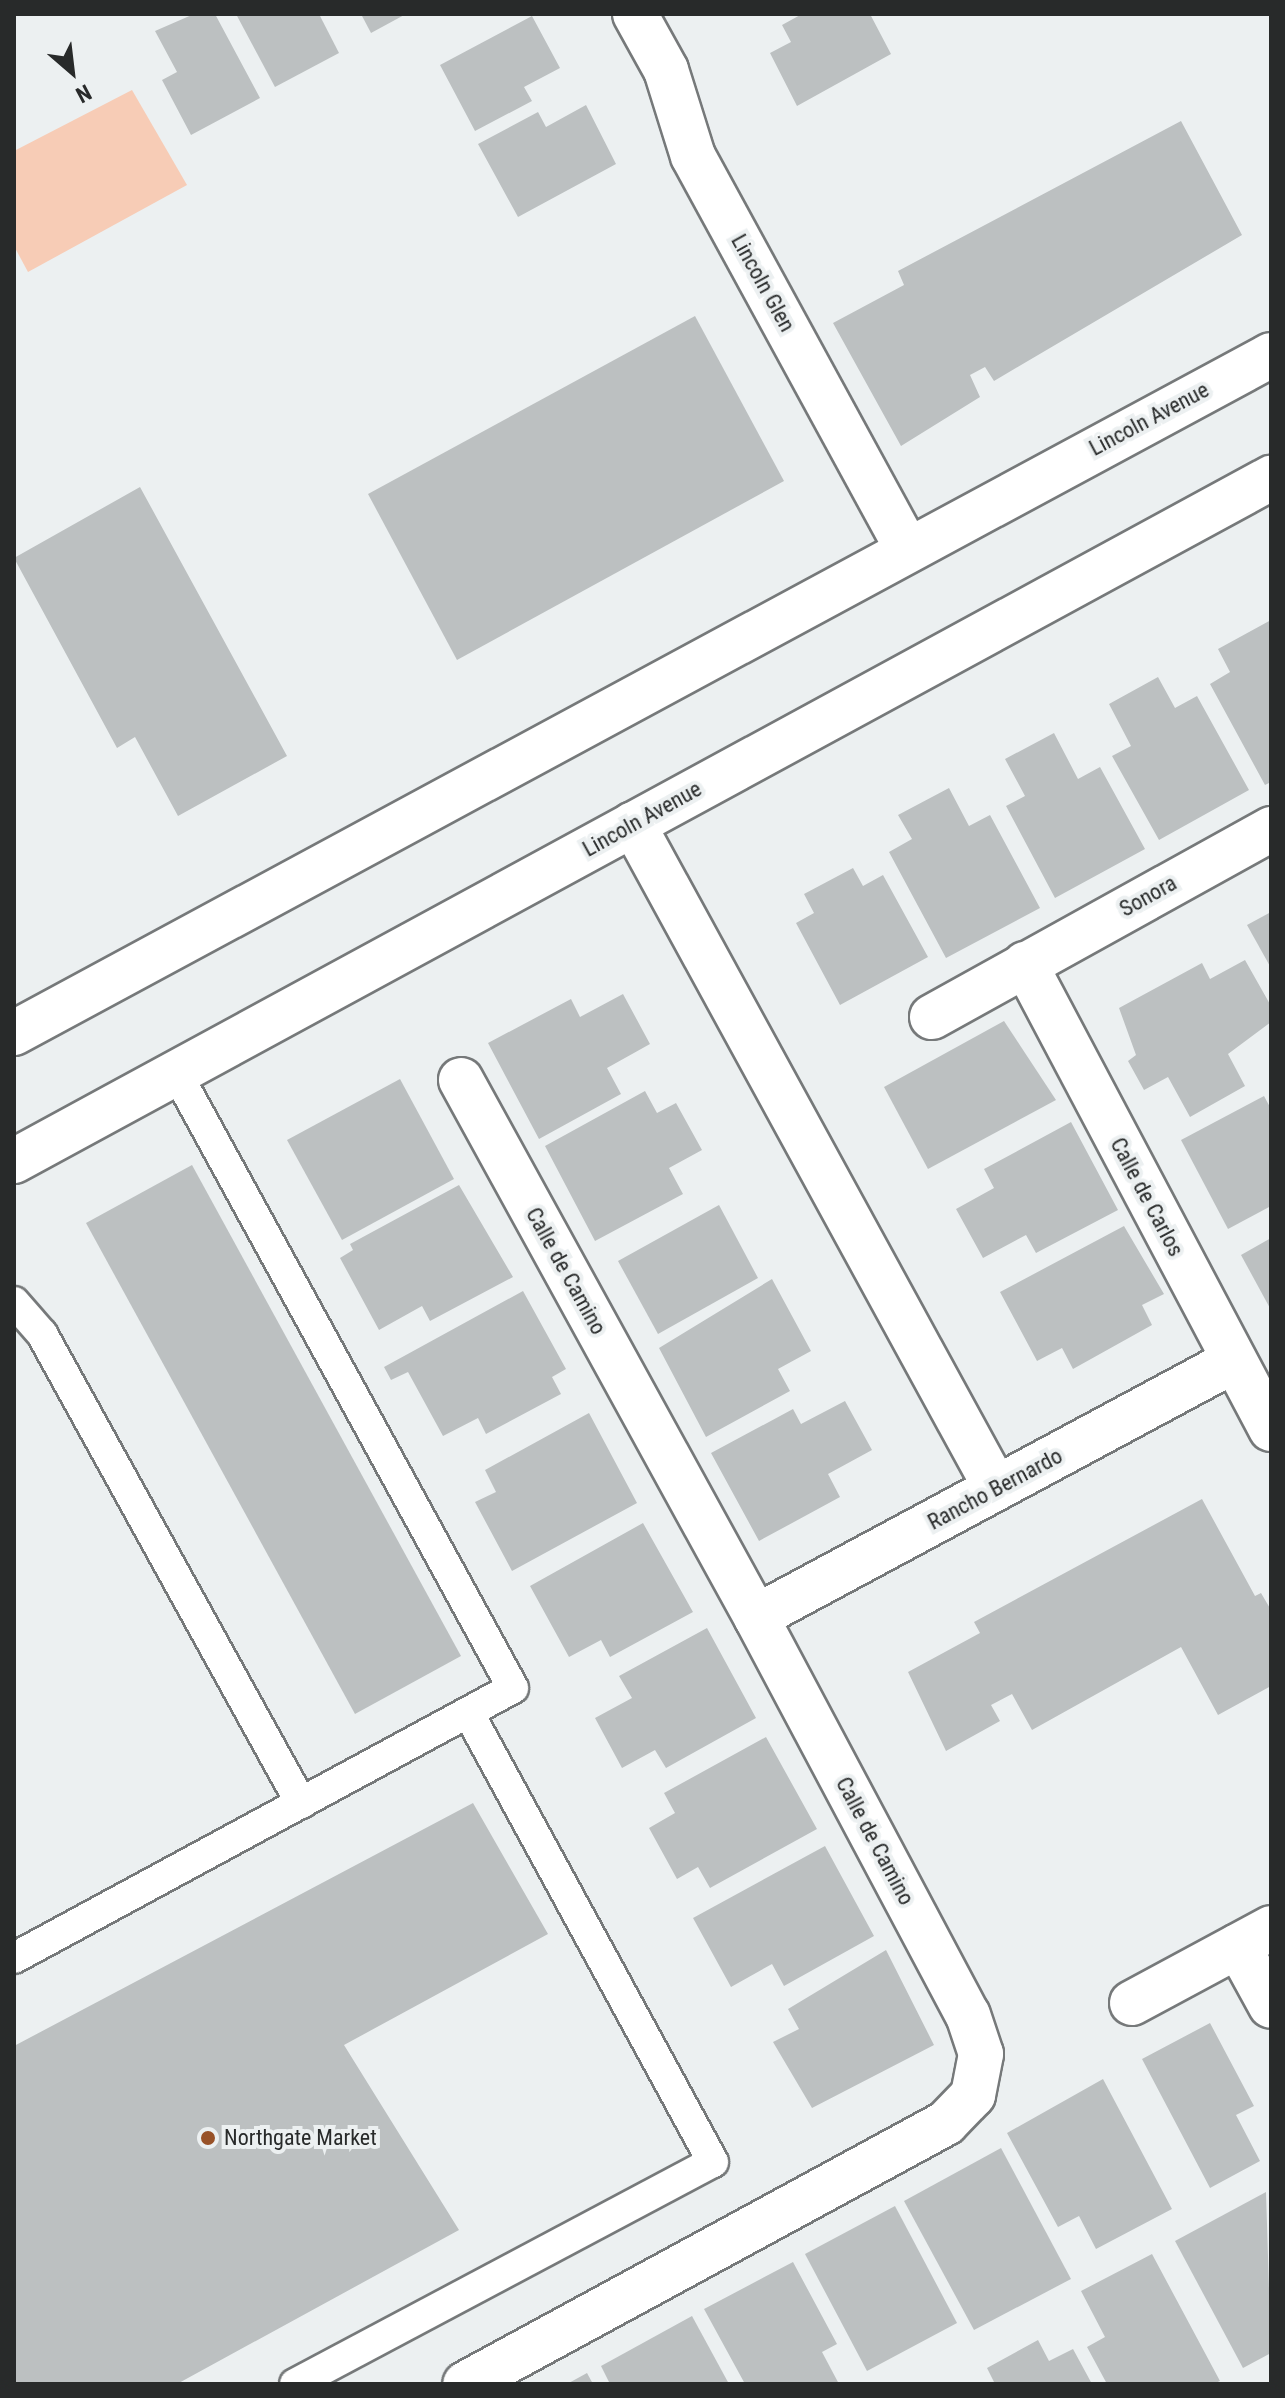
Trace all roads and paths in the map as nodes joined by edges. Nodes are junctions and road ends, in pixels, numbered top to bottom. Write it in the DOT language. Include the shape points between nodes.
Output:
graph roads {
  1 [pos="635,14"];
  2 [pos="1271,355"];
  3 [pos="1271,478"];
  4 [pos="906,547"];
  5 [pos="633,824"];
  6 [pos="1271,829"];
  7 [pos="1025,964"];
  8 [pos="932,1017"];
  9 [pos="14,1033"];
  10 [pos="177,1074"];
  11 [pos="461,1080"];
  12 [pos="14,1161"];
  13 [pos="14,1302"];
  14 [pos="1233,1361"];
  15 [pos="1271,1429"];
  16 [pos="996,1488"];
  17 [pos="756,1617"];
  18 [pos="468,1712"];
  19 [pos="301,1803"];
  20 [pos="1254,1937"];
  21 [pos="14,1958"];
  22 [pos="1132,2003"];
  23 [pos="1271,2006"];
  24 [pos="295,2384"];
  25 [pos="465,2384"];
  1 -- 4 [label="street, Lincoln Glen" via="666,70 693,156"];
  2 -- 4 [label="street, Lincoln Avenue"];
  3 -- 5 [label="street, Lincoln Avenue"];
  4 -- 9 [label="street, Lincoln Avenue"];
  5 -- 10 [label="street, Lincoln Avenue"];
  5 -- 16 [label="street"];
  6 -- 7 [label="street, Sonora"];
  7 -- 8 [label="street, Sonora"];
  7 -- 14 [label="street, Calle de Carlos"];
  10 -- 12 [label="street, Lincoln Avenue"];
  10 -- 18 [label="lane" via="513,1688"];
  11 -- 17 [label="street, Calle de Camino"];
  13 -- 19 [label="lane" via="42,1334"];
  14 -- 15 [label="street, Calle de Carlos"];
  14 -- 16 [label="street, Rancho Bernardo"];
  16 -- 17 [label="street, Rancho Bernardo"];
  17 -- 25 [label="street, Calle de Camino" via="968,2015 981,2054 973,2095 946,2123"];
  18 -- 19 [label="lane"];
  18 -- 24 [label="lane" via="713,2162"];
  19 -- 21 [label="lane"];
  20 -- 22 [label="street"];
  20 -- 23 [label="street"];
}
